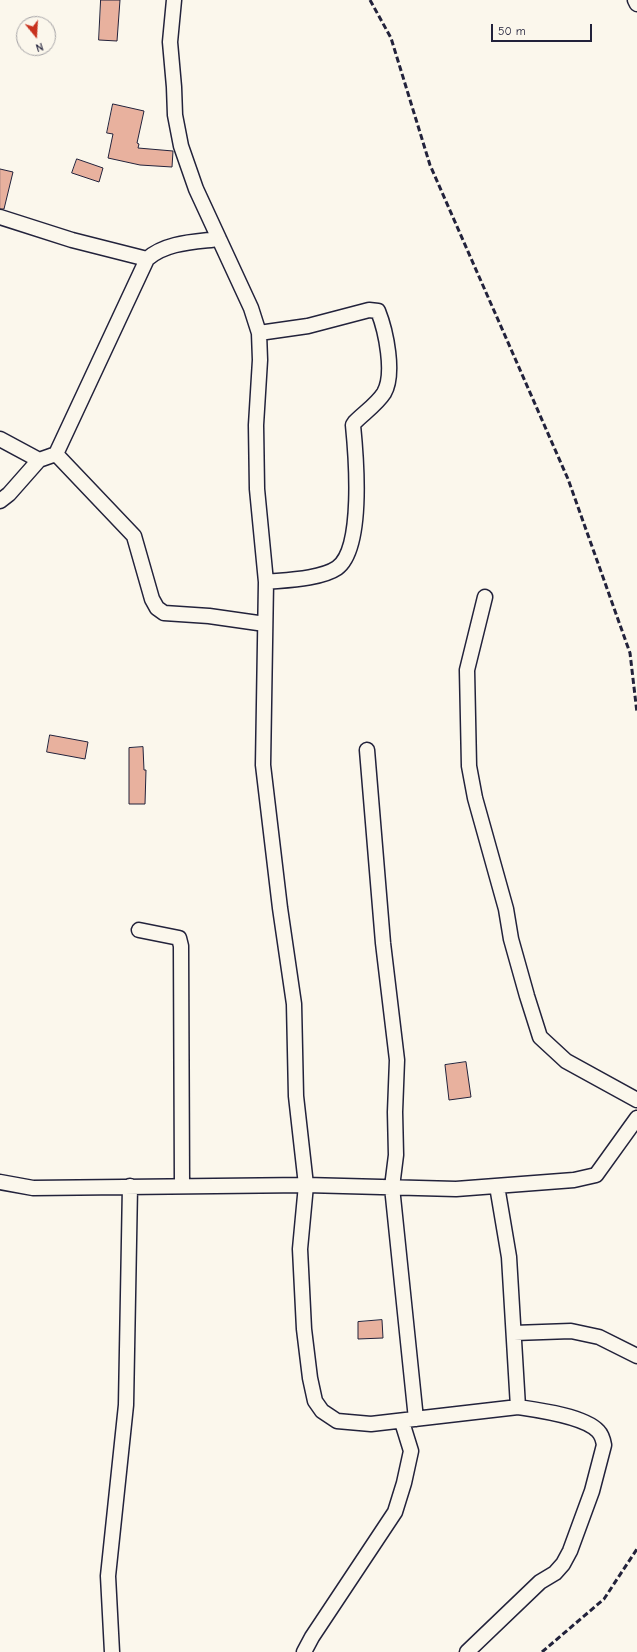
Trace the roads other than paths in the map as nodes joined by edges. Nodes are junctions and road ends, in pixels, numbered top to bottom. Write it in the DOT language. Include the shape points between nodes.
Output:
graph roads {
  1 [pos="174,0"];
  2 [pos="635,0"];
  3 [pos="637,4"];
  4 [pos="0,217"];
  5 [pos="219,239"];
  6 [pos="147,259"];
  7 [pos="259,333"];
  8 [pos="0,439"];
  9 [pos="56,454"];
  10 [pos="39,460"];
  11 [pos="0,501"];
  12 [pos="266,582"];
  13 [pos="485,597"];
  14 [pos="265,624"];
  15 [pos="367,750"];
  16 [pos="139,930"];
  17 [pos="637,1100"];
  18 [pos="637,1118"];
  19 [pos="0,1182"];
  20 [pos="182,1185"];
  21 [pos="306,1185"];
  22 [pos="130,1186"];
  23 [pos="497,1186"];
  24 [pos="392,1187"];
  25 [pos="514,1333"];
  26 [pos="637,1356"];
  27 [pos="518,1407"];
  28 [pos="409,1420"];
  29 [pos="112,1652"];
  30 [pos="304,1652"];
  31 [pos="467,1652"];
  1 -- 5 [label="street" via="170,42 175,116 181,146 196,189"];
  2 -- 3 [label="street"];
  4 -- 6 [label="street" via="72,240"];
  5 -- 6 [label="street" via="180,244 155,252"];
  5 -- 7 [label="street" via="251,308"];
  6 -- 9 [label="street"];
  7 -- 12 [label="street" via="257,489"];
  7 -- 12 [label="street" via="308,326 370,310 378,311 390,369 388,384 383,394 353,425 357,500 355,531 346,557 338,568 321,575"];
  8 -- 10 [label="street"];
  9 -- 10 [label="street"];
  9 -- 14 [label="street" via="134,536 152,599 157,608 164,613"];
  10 -- 11 [label="street"];
  12 -- 14 [label="street"];
  13 -- 17 [label="street" via="467,670 470,766 474,798 506,909 511,939 527,996 540,1037 550,1047 566,1061"];
  14 -- 21 [label="street" via="263,765 294,1004 296,1096"];
  15 -- 24 [label="street" via="384,943 398,1060 396,1155"];
  16 -- 20 [label="street" via="179,938 181,946"];
  18 -- 23 [label="street" via="596,1175 574,1180"];
  19 -- 22 [label="street" via="33,1188"];
  20 -- 21 [label="street"];
  20 -- 22 [label="street"];
  21 -- 24 [label="street"];
  21 -- 28 [label="street" via="300,1256 304,1329 315,1401 322,1411 337,1421 371,1424"];
  22 -- 29 [label="street" via="126,1405 108,1576"];
  23 -- 24 [label="street" via="456,1189"];
  23 -- 25 [label="street" via="509,1257"];
  24 -- 28 [label="street"];
  25 -- 26 [label="street" via="571,1332 599,1337"];
  25 -- 27 [label="street"];
  27 -- 28 [label="street"];
  27 -- 31 [label="street" via="560,1414 589,1424 603,1437 604,1445 592,1491 563,1564 540,1582"];
  28 -- 30 [label="street" via="411,1450 395,1512"];
}
